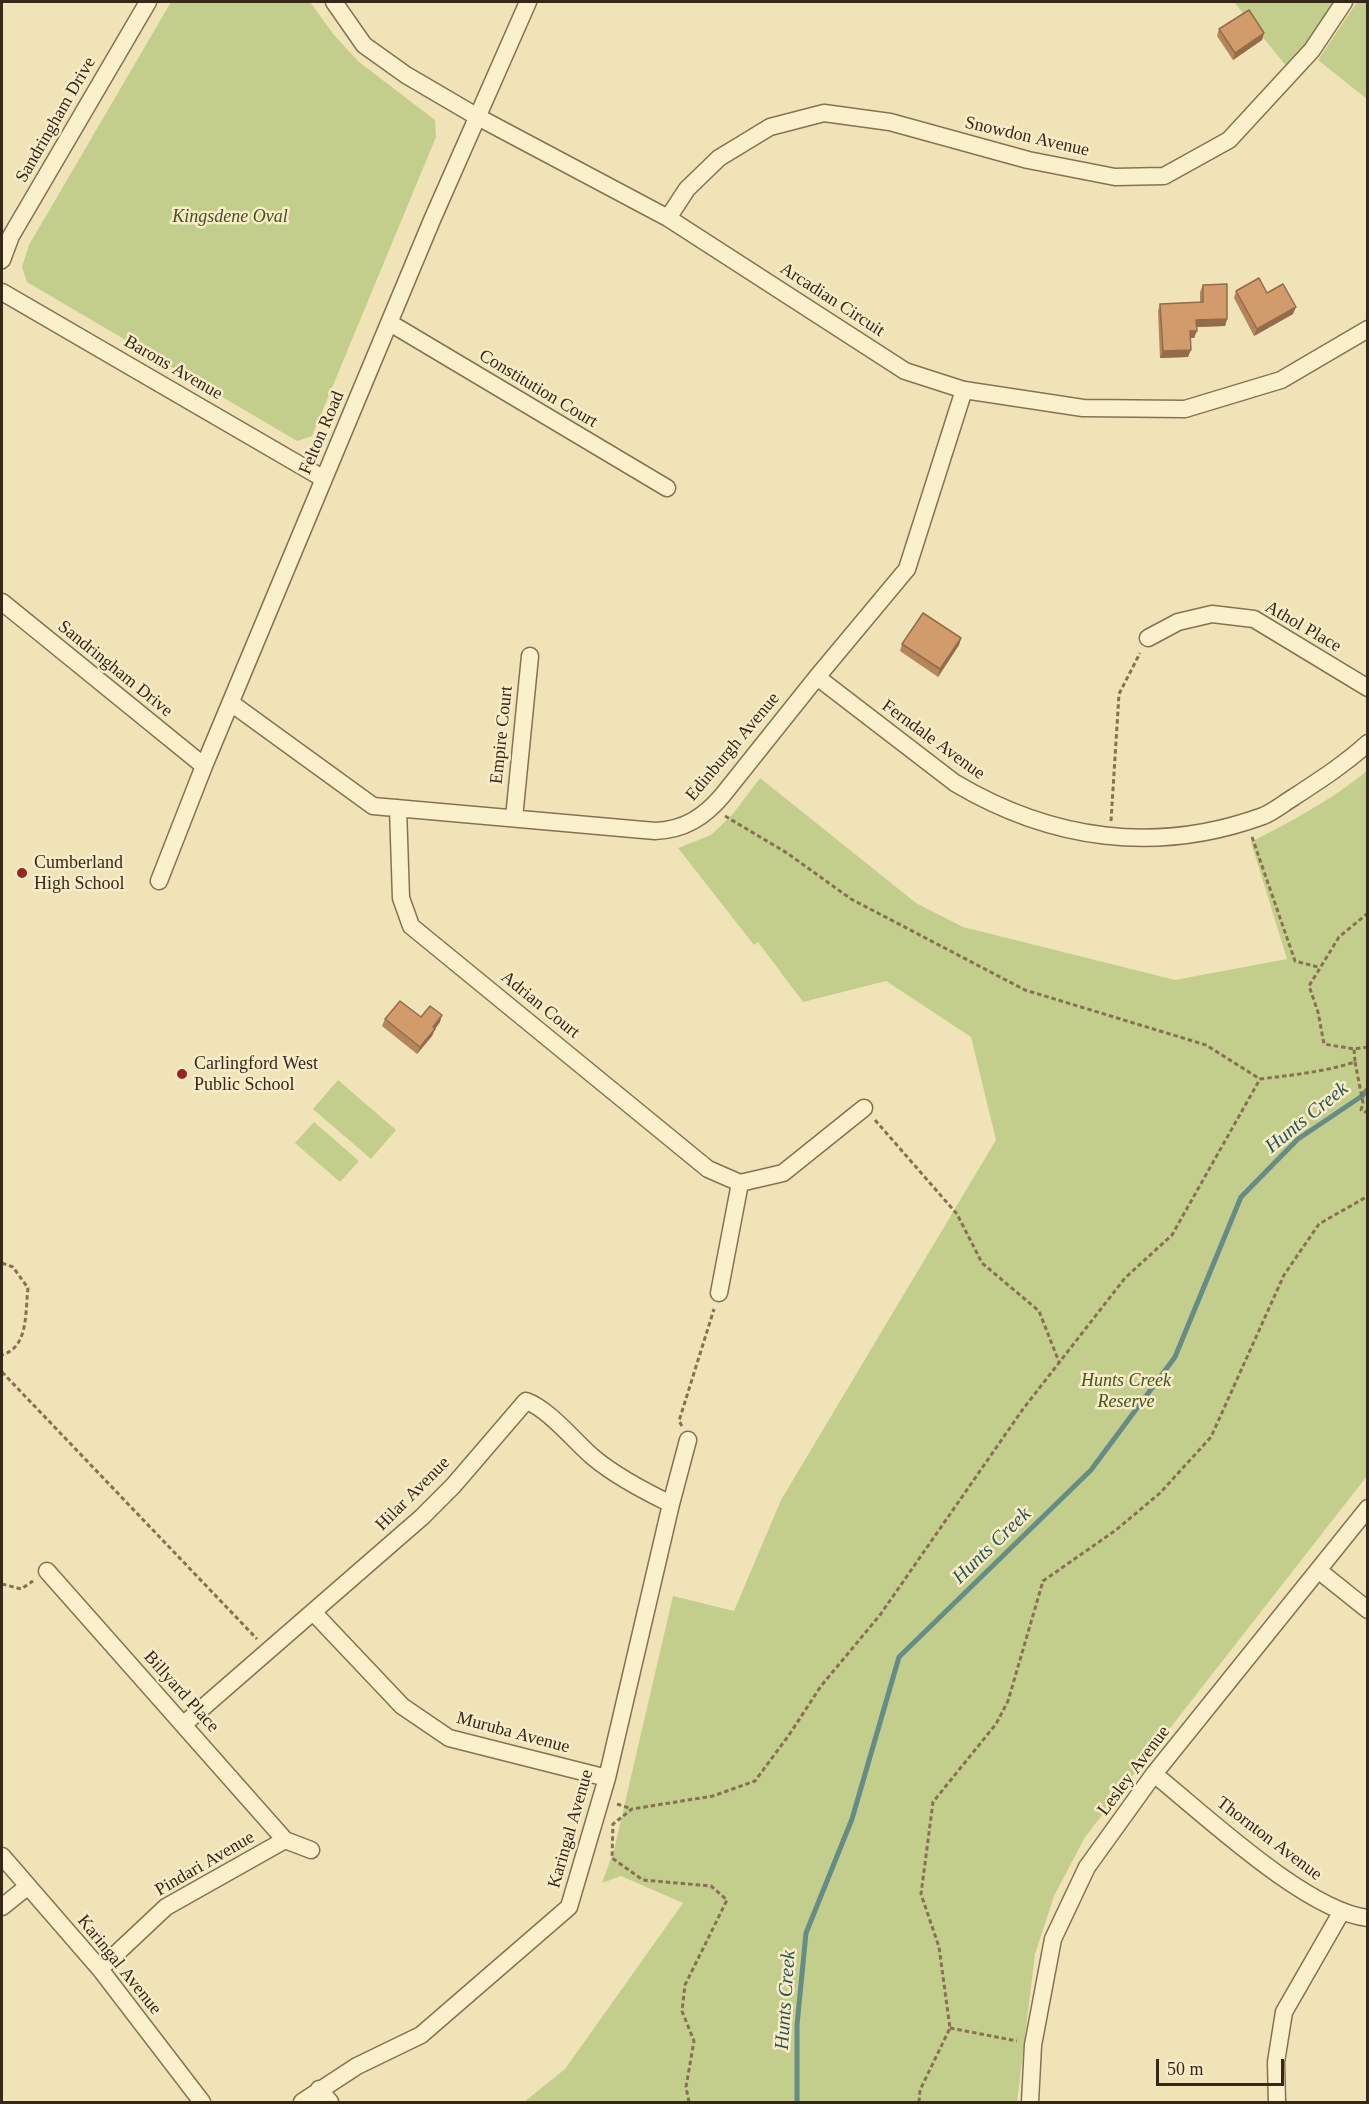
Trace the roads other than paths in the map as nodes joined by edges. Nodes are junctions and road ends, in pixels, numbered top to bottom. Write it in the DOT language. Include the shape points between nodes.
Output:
graph roads {
  1 [pos="148,2"];
  2 [pos="334,2"];
  3 [pos="528,2"];
  4 [pos="1344,2"];
  5 [pos="476,116"];
  6 [pos="668,218"];
  7 [pos="2,260"];
  8 [pos="2,292"];
  9 [pos="390,323"];
  10 [pos="1368,329"];
  11 [pos="964,390"];
  12 [pos="324,478"];
  13 [pos="667,488"];
  14 [pos="2,602"];
  15 [pos="1148,638"];
  16 [pos="530,656"];
  17 [pos="817,677"];
  18 [pos="1368,688"];
  19 [pos="231,703"];
  20 [pos="1368,743"];
  21 [pos="204,766"];
  22 [pos="398,808"];
  23 [pos="514,818"];
  24 [pos="159,881"];
  25 [pos="864,1108"];
  26 [pos="740,1183"];
  27 [pos="719,1293"];
  28 [pos="688,1440"];
  29 [pos="671,1504"];
  30 [pos="1368,1508"];
  31 [pos="1317,1570"];
  32 [pos="47,1571"];
  33 [pos="1368,1610"];
  34 [pos="313,1612"];
  35 [pos="184,1724"];
  36 [pos="1154,1774"];
  37 [pos="607,1778"];
  38 [pos="285,1840"];
  39 [pos="311,1851"];
  40 [pos="2,1856"];
  41 [pos="27,1887"];
  42 [pos="2,1907"];
  43 [pos="1342,1911"];
  44 [pos="1368,1918"];
  45 [pos="100,1969"];
  46 [pos="319,2089"];
  47 [pos="202,2103"];
  48 [pos="302,2103"];
  49 [pos="330,2103"];
  50 [pos="1030,2103"];
  51 [pos="1277,2103"];
  1 -- 7 [label="street, Sandringham Drive" via="11,236"];
  2 -- 5 [label="street, Arcadian Circuit" via="364,45"];
  3 -- 5 [label="street, Felton Road"];
  4 -- 6 [label="street, Snowdon Avenue" via="1312,50 1229,140 1164,176 1115,177 1028,160 890,122 824,113 770,128 719,158 687,189"];
  5 -- 6 [label="street, Arcadian Circuit"];
  5 -- 9 [label="street, Felton Road"];
  6 -- 11 [label="street, Arcadian Circuit" via="905,370"];
  8 -- 12 [label="street, Barons Avenue"];
  9 -- 12 [label="street, Felton Road"];
  9 -- 13 [label="street, Constitution Court"];
  10 -- 11 [label="street, Arcadian Circuit" via="1281,380 1185,409 1083,408"];
  11 -- 17 [label="street, Edinburgh Avenue" via="908,569"];
  12 -- 19 [label="street, Felton Road"];
  14 -- 21 [label="street, Sandringham Drive"];
  15 -- 18 [label="street, Athol Place" via="1178,622 1212,614 1254,619"];
  16 -- 23 [label="street, Empire Court"];
  17 -- 20 [label="street, Ferndale Avenue" via="955,783 1042,824 1076,833 1153,838 1194,834 1264,816 1345,764"];
  17 -- 23 [label="street, Edinburgh Avenue" via="712,807 697,819 669,830"];
  19 -- 21 [label="street, Felton Road"];
  19 -- 22 [label="street, Edinburgh Avenue" via="374,806"];
  21 -- 24 [label="street, Felton Road"];
  22 -- 23 [label="street, Edinburgh Avenue"];
  22 -- 26 [label="street, Adrian Court" via="401,898 411,926 708,1169"];
  25 -- 26 [label="street" via="783,1173"];
  26 -- 27 [label="street"];
  28 -- 29 [label="street, Karingal Avenue"];
  29 -- 34 [label="street, Hilar Avenue" via="633,1486 526,1401 445,1494"];
  29 -- 37 [label="street, Karingal Avenue"];
  30 -- 31 [label="street, Lesley Avenue"];
  31 -- 33 [label="street"];
  31 -- 36 [label="street, Lesley Avenue"];
  32 -- 35 [label="street, Billyard Place"];
  34 -- 35 [label="street, Hilar Avenue"];
  34 -- 37 [label="street, Muruba Avenue" via="402,1706 449,1738"];
  35 -- 38 [label="street, Billyard Place"];
  36 -- 43 [label="street, Thornton Avenue" via="1298,1890"];
  36 -- 50 [label="street, Lesley Avenue" via="1087,1867 1053,1939 1033,2045"];
  37 -- 46 [label="street, Karingal Avenue" via="569,1907 421,2035"];
  38 -- 39 [label="street"];
  38 -- 45 [label="street, Pindari Avenue" via="166,1907"];
  40 -- 41 [label="street, Karingal Avenue"];
  41 -- 42 [label="street"];
  41 -- 45 [label="street, Karingal Avenue"];
  43 -- 44 [label="street, Thornton Avenue" via="1352,1917"];
  43 -- 51 [label="street" via="1284,2012 1276,2062"];
  45 -- 47 [label="street, Karingal Avenue"];
  46 -- 48 [label="street, Karingal Avenue"];
  46 -- 49 [label="street"];
}
